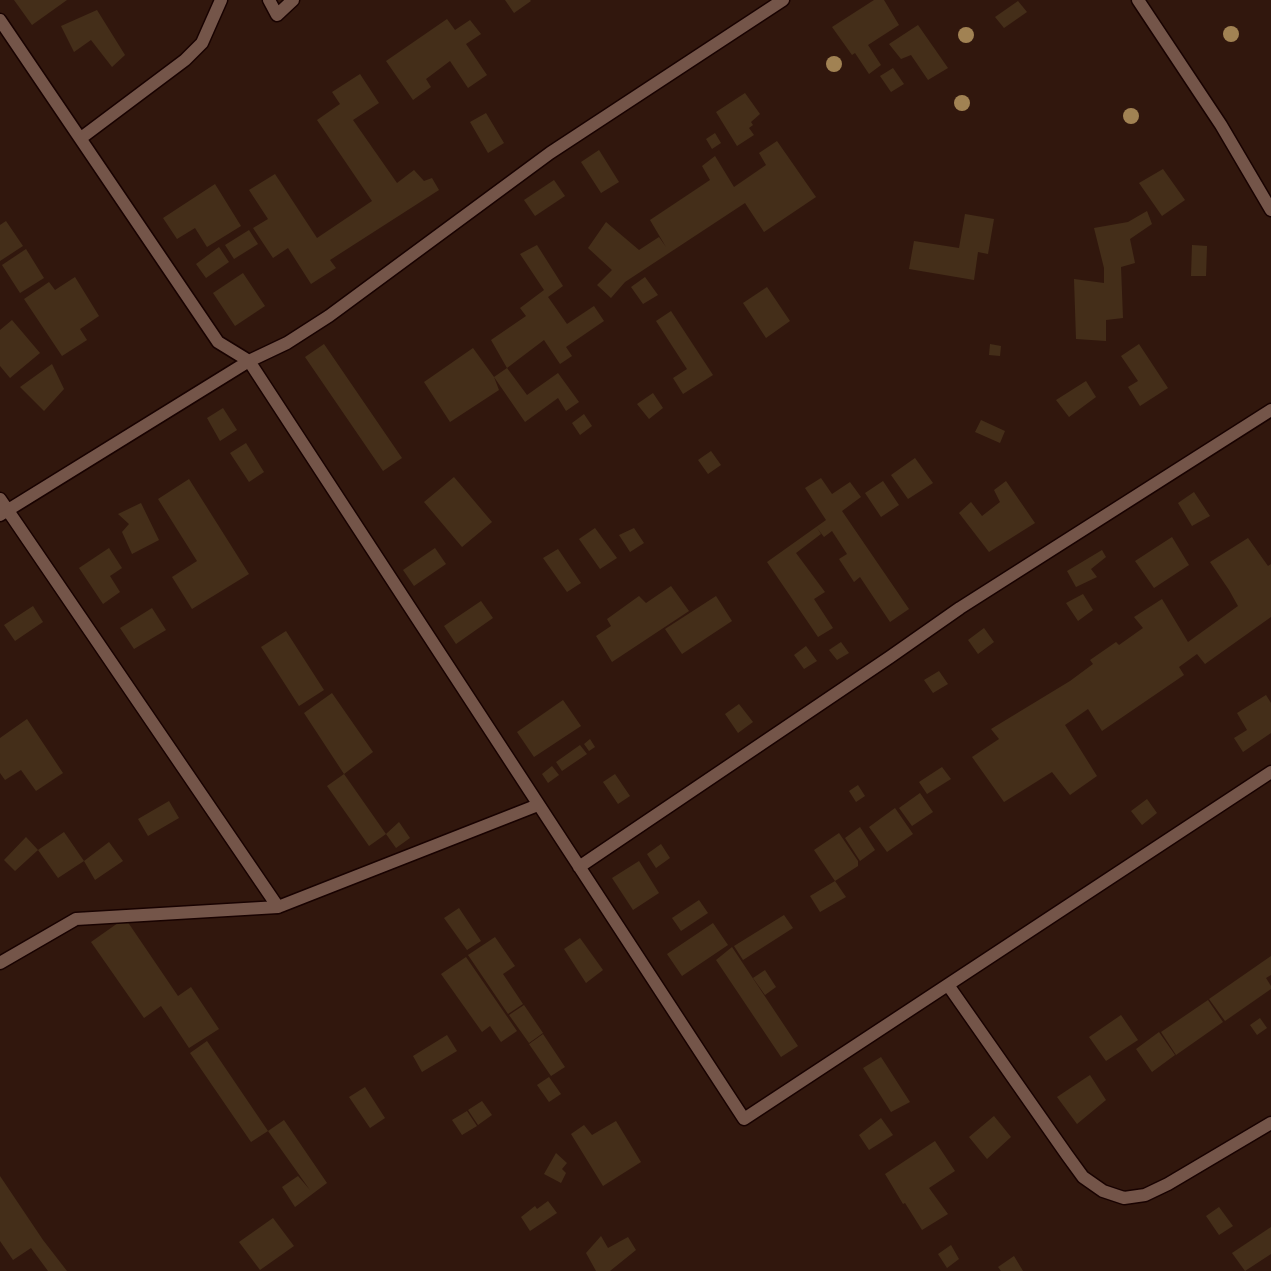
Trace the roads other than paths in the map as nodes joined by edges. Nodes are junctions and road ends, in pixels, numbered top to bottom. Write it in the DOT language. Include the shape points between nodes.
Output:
graph roads {
  1 [pos="221,0"];
  2 [pos="269,0"];
  3 [pos="294,0"];
  4 [pos="783,0"];
  5 [pos="1138,0"];
  6 [pos="0,20"];
  7 [pos="81,138"];
  8 [pos="1271,210"];
  9 [pos="249,361"];
  10 [pos="1271,410"];
  11 [pos="2,508"];
  12 [pos="1271,772"];
  13 [pos="538,805"];
  14 [pos="579,867"];
  15 [pos="278,907"];
  16 [pos="0,963"];
  17 [pos="948,985"];
  18 [pos="1271,1123"];
  1 -- 7 [label="street" via="202,43 191,54"];
  2 -- 3 [label="street" via="278,15"];
  4 -- 9 [label="street" via="550,153 328,316 287,343"];
  5 -- 8 [label="street" via="1221,125"];
  6 -- 7 [label="street"];
  7 -- 9 [label="street" via="218,342"];
  9 -- 11 [label="street"];
  9 -- 13 [label="street"];
  10 -- 14 [label="street" via="960,608"];
  11 -- 15 [label="street"];
  12 -- 17 [label="street"];
  13 -- 14 [label="street"];
  13 -- 15 [label="street"];
  14 -- 17 [label="street" via="744,1119"];
  15 -- 16 [label="street" via="76,919"];
  17 -- 18 [label="street" via="1083,1177 1103,1191 1124,1198 1145,1194 1168,1184"];
}
